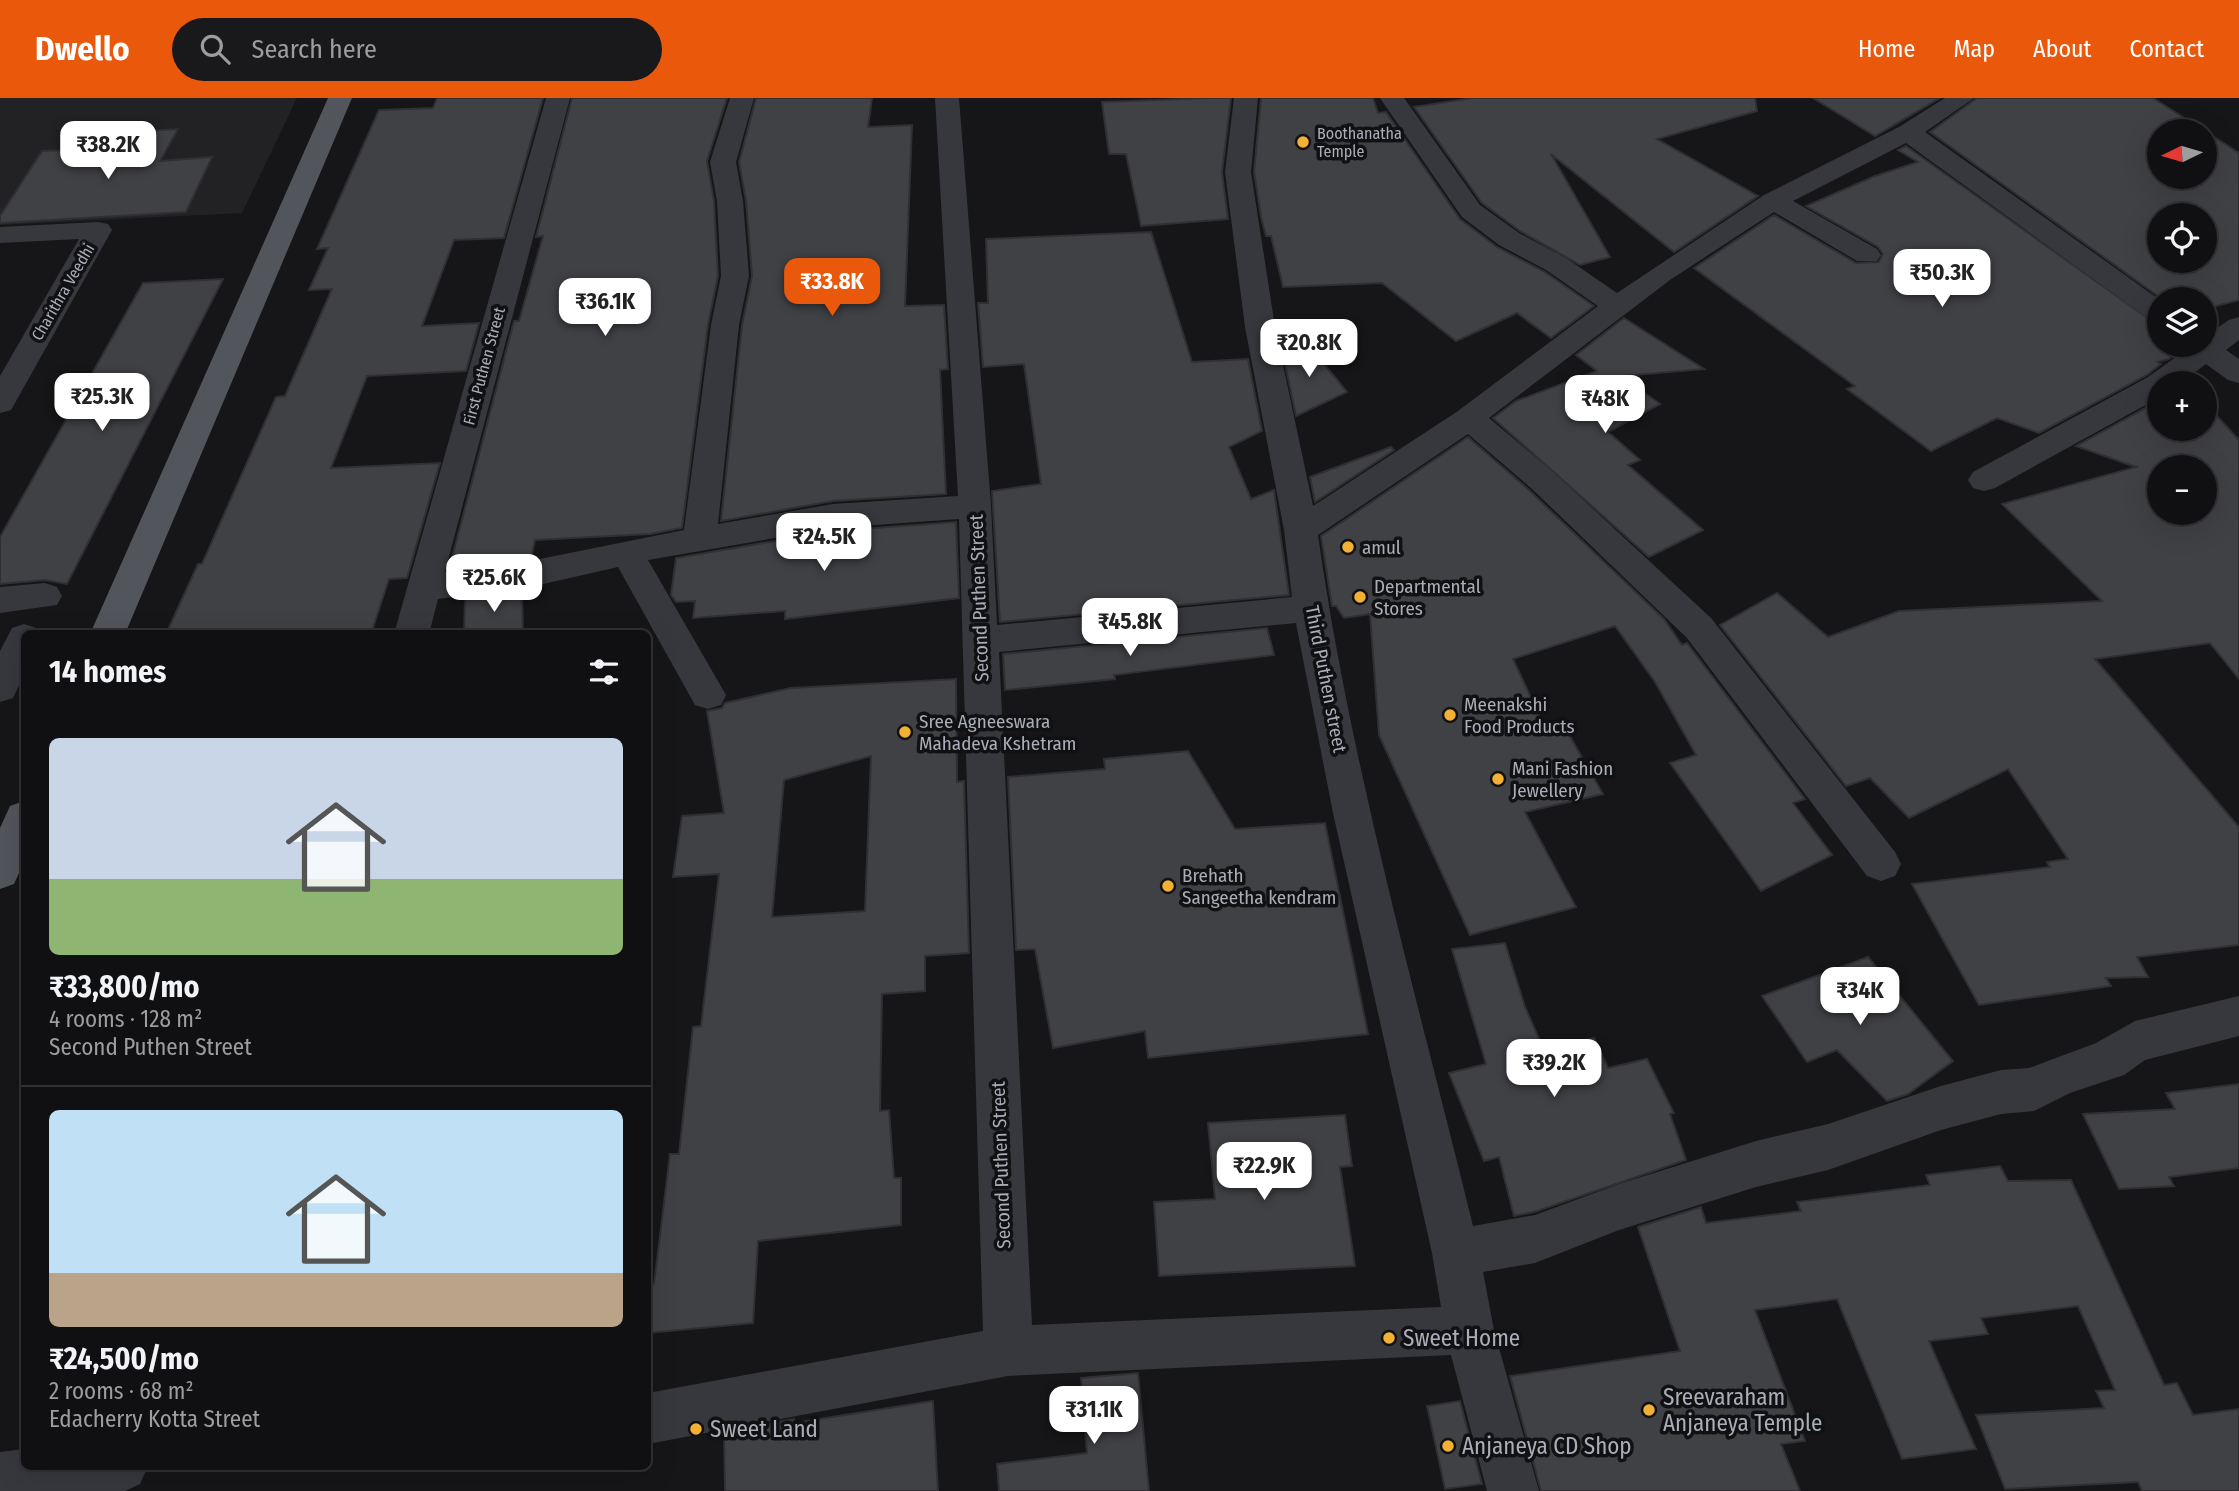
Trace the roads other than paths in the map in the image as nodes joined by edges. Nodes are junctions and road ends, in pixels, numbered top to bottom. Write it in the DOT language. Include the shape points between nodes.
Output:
graph roads {
  1 [pos="340,98"];
  2 [pos="558,98"];
  3 [pos="742,98"];
  4 [pos="947,98"];
  5 [pos="1246,98"];
  6 [pos="1392,98"];
  7 [pos="1962,98"];
  8 [pos="1908,132"];
  9 [pos="1773,201"];
  10 [pos="0,235"];
  11 [pos="1867,255"];
  12 [pos="2147,305"];
  13 [pos="1617,306"];
  14 [pos="2239,326"];
  15 [pos="2217,339"];
  16 [pos="2191,357"];
  17 [pos="2217,357"];
  18 [pos="2175,371"];
  19 [pos="2239,373"];
  20 [pos="2147,391"];
  21 [pos="0,403"];
  22 [pos="1469,418"];
  23 [pos="1984,480"];
  24 [pos="975,506"];
  25 [pos="1301,530"];
  26 [pos="700,538"];
  27 [pos="627,553"];
  28 [pos="423,588"];
  29 [pos="0,600"];
  30 [pos="1311,608"];
  31 [pos="29,630"];
  32 [pos="109,630"];
  33 [pos="412,630"];
  34 [pos="982,640"];
  35 [pos="21,646"];
  36 [pos="0,688"];
  37 [pos="708,695"];
  38 [pos="21,825"];
  39 [pos="1881,864"];
  40 [pos="0,872"];
  41 [pos="2239,1016"];
  42 [pos="1456,1254"];
  43 [pos="1469,1330"];
  44 [pos="1008,1351"];
  45 [pos="651,1418"];
  46 [pos="81,1470"];
  47 [pos="0,1478"];
  48 [pos="1513,1491"];
  1 -- 32 [label="main road"];
  2 -- 28 [label="street, First Puthen Street"];
  3 -- 26 [label="street" via="723,162 735,276"];
  4 -- 24 [label="street, Second Puthen Street"];
  5 -- 25 [label="street, Third Puthen street" via="1238,172 1260,327"];
  6 -- 13 [label="street" via="1471,211"];
  7 -- 8 [label="street"];
  8 -- 9 [label="street"];
  8 -- 12 [label="street"];
  9 -- 11 [label="street"];
  9 -- 13 [label="street"];
  10 -- 21 [label="street, Charithra Veedhi" via="98,230"];
  13 -- 22 [label="street"];
  14 -- 15 [label="street"];
  16 -- 18 [label="street"];
  17 -- 19 [label="street"];
  20 -- 23 [label="street"];
  22 -- 25 [label="street"];
  22 -- 39 [label="street" via="1699,628"];
  24 -- 26 [label="street" via="833,516"];
  24 -- 34 [label="street"];
  24 -- 44 [label="street, Second Puthen Street"];
  25 -- 30 [label="street, Third Puthen street"];
  26 -- 27 [label="street"];
  27 -- 28 [label="street" via="530,574"];
  27 -- 37 [label="street"];
  28 -- 33 [label="street, First Puthen Street"];
  29 -- 31 [label="street" via="45,596"];
  30 -- 34 [label="street"];
  30 -- 42 [label="street, Third Puthen street" via="1352,813"];
  34 -- 44 [label="street"];
  35 -- 36 [label="street"];
  38 -- 40 [label="main road"];
  41 -- 42 [label="street" via="2135,1042 2108,1060 2060,1075 2034,1089 1941,1108 1828,1147 1756,1164 1619,1207 1535,1239"];
  42 -- 43 [label="street, Third Puthen street"];
  43 -- 44 [label="street"];
  43 -- 48 [label="street, Third Puthen street"];
  44 -- 45 [label="street"];
  46 -- 47 [label="street"];
}
